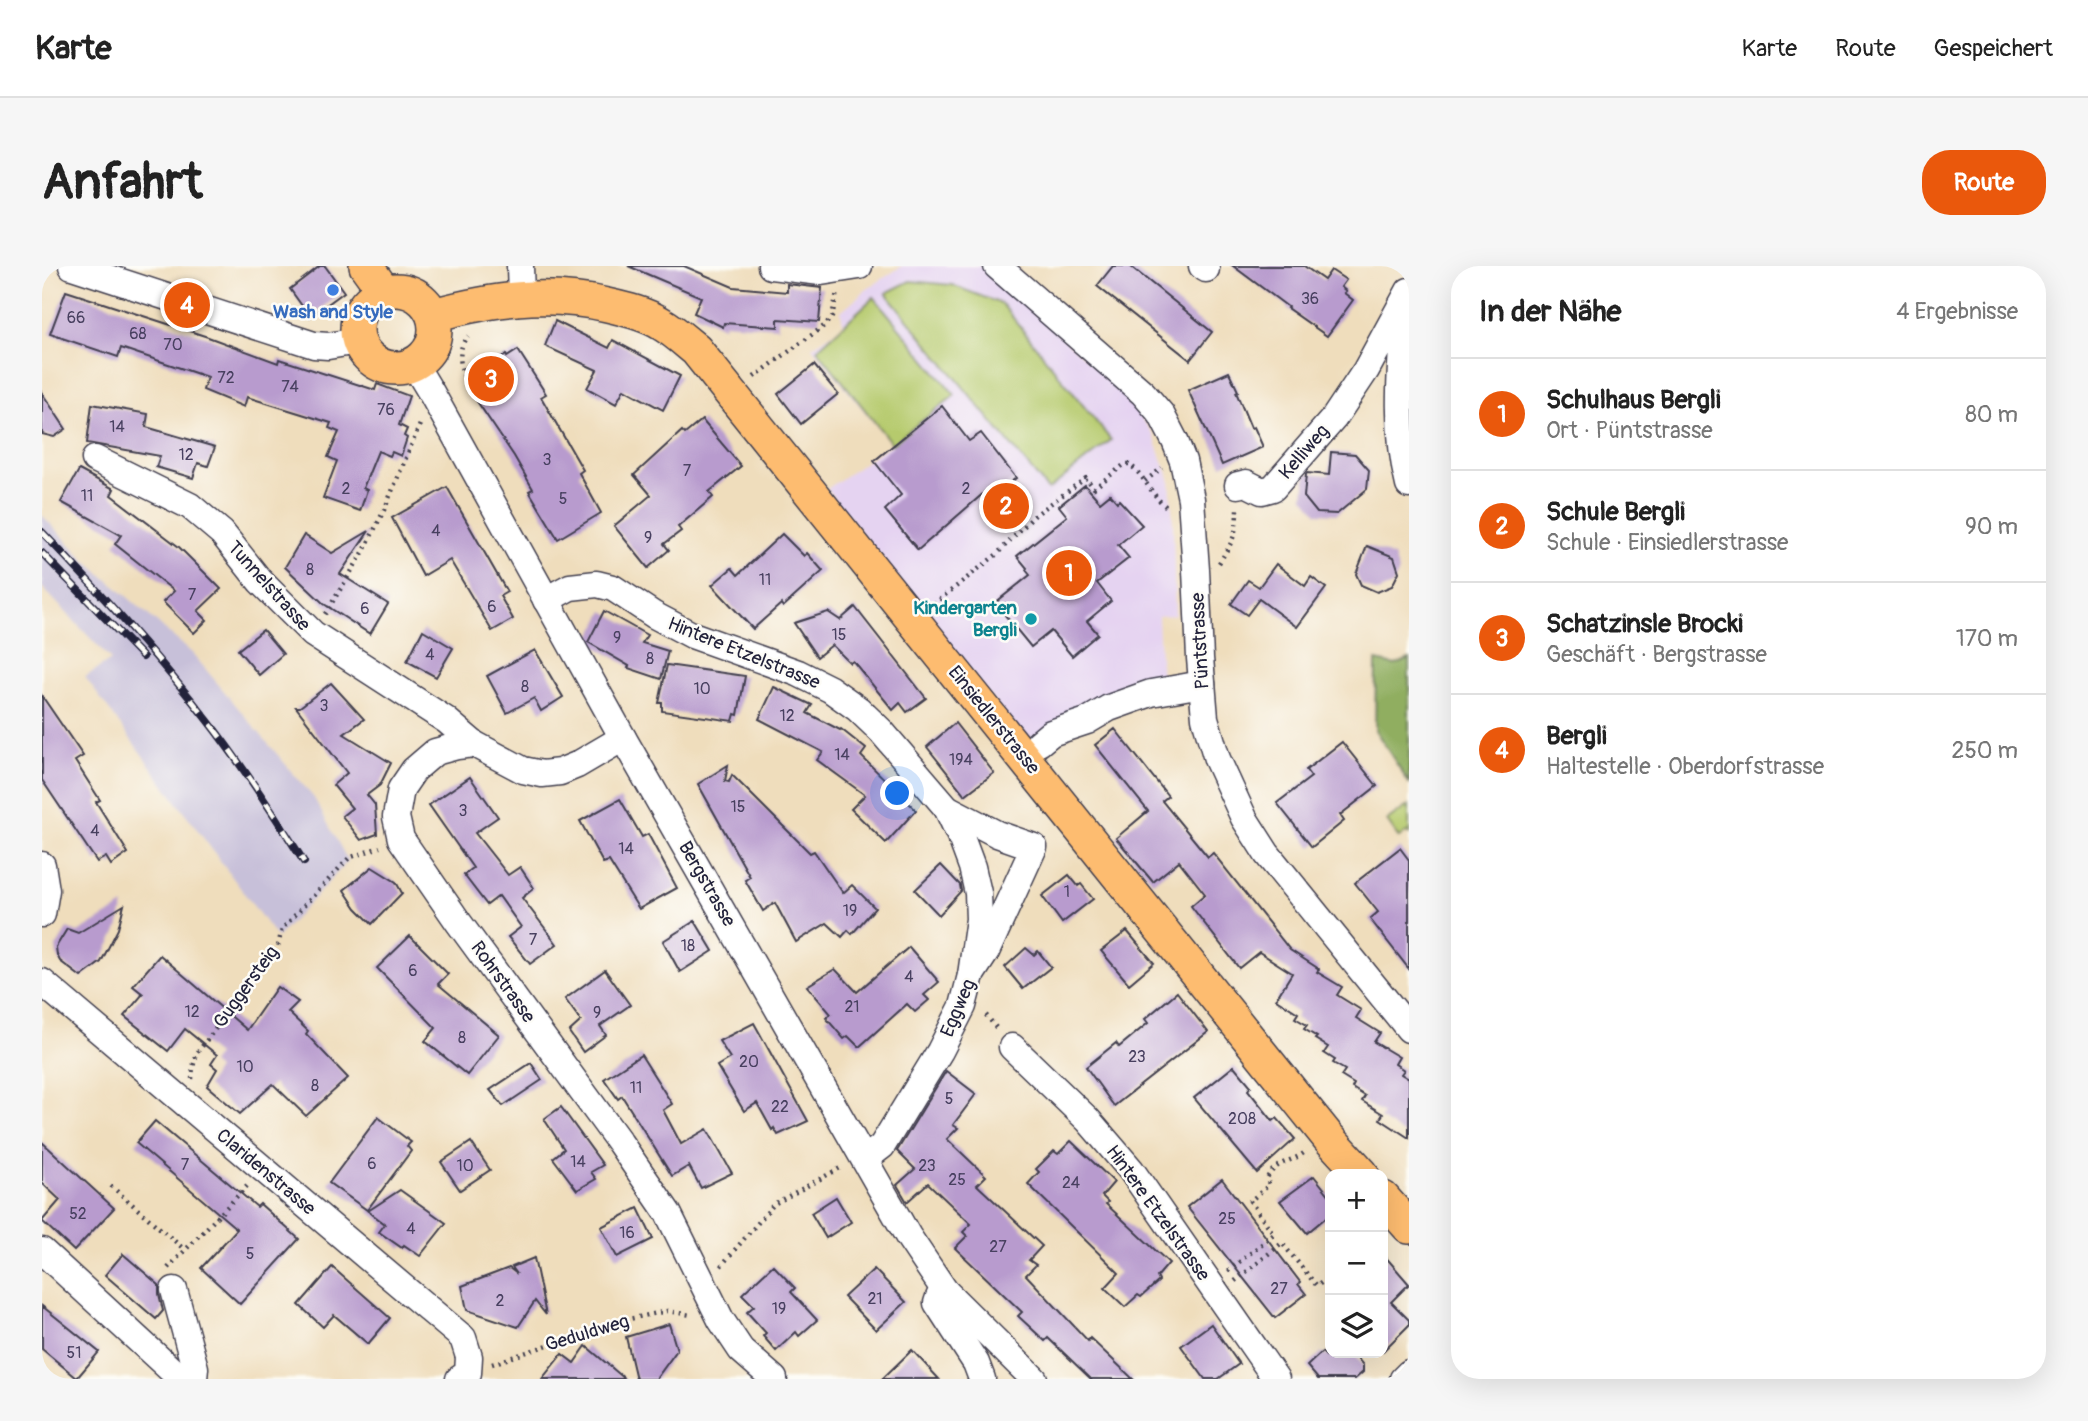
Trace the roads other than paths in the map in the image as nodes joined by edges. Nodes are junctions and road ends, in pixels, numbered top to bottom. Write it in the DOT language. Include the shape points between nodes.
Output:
graph roads {
  1 [pos="72,266"];
  2 [pos="771,266"];
  3 [pos="997,266"];
  4 [pos="849,268"];
  5 [pos="375,279"];
  6 [pos="520,282"];
  7 [pos="1403,303"];
  8 [pos="433,315"];
  9 [pos="358,341"];
  10 [pos="414,364"];
  11 [pos="95,459"];
  12 [pos="1238,485"];
  13 [pos="1409,485"];
  14 [pos="546,600"];
  15 [pos="1202,684"];
  16 [pos="623,738"];
  17 [pos="1040,743"];
  18 [pos="474,744"];
  19 [pos="947,808"];
  20 [pos="1034,847"];
  21 [pos="42,865"];
  22 [pos="42,914"];
  23 [pos="971,975"];
  24 [pos="42,982"];
  25 [pos="1409,1030"];
  26 [pos="1012,1047"];
  27 [pos="854,1163"];
  28 [pos="1357,1169"];
  29 [pos="1388,1204"];
  30 [pos="1409,1227"];
  31 [pos="42,1251"];
  32 [pos="174,1290"];
  33 [pos="945,1291"];
  34 [pos="1409,1373"];
  35 [pos="463,1376"];
  36 [pos="181,1379"];
  37 [pos="194,1379"];
  38 [pos="774,1379"];
  39 [pos="982,1379"];
  40 [pos="1034,1379"];
  41 [pos="1276,1379"];
  42 [pos="1403,1379"];
  1 -- 9 [label="street" via="314,345"];
  2 -- 4 [label="street" via="821,272"];
  3 -- 15 [label="street, Püntstrasse" via="1143,393 1175,441 1192,510"];
  5 -- 8 [label="main road" via="418,296"];
  5 -- 9 [label="main road" via="373,297 358,317"];
  6 -- 8 [label="main road, Einsiedlerstrasse" via="496,300"];
  6 -- 28 [label="main road, Einsiedlerstrasse" via="629,310 661,323 696,350"];
  7 -- 12 [label="street, Kelliweg" via="1334,418 1273,488 1262,491 1246,483"];
  7 -- 13 [label="street" via="1400,437"];
  8 -- 10 [label="main road" via="435,338"];
  9 -- 10 [label="main road" via="363,352 381,365 403,368"];
  10 -- 14 [label="street, Bergstrasse"];
  11 -- 18 [label="street, Tunnelstrasse" via="190,506 222,533 260,581 313,634 446,720"];
  14 -- 16 [label="street, Bergstrasse"];
  14 -- 19 [label="street, Hintere Etzelstrasse" via="570,587 597,584 612,588 692,635 830,689 881,731"];
  15 -- 17 [label="street" via="1151,692 1051,733"];
  15 -- 25 [label="street, Püntstrasse" via="1205,718 1217,759 1244,818 1267,854"];
  16 -- 18 [label="street" via="577,765 542,774 523,770"];
  16 -- 27 [label="street, Bergstrasse"];
  18 -- 38 [label="street, Rohrstrasse" via="435,752 414,770 401,789 396,817 401,839 668,1213 721,1320 741,1350"];
  19 -- 20 [label="street, Hintere Etzelstrasse"];
  19 -- 23 [label="street, Hintere Etzelstrasse" via="978,893"];
  20 -- 23 [label="street, Eggweg"];
  21 -- 22 [label="street" via="46,890"];
  23 -- 27 [label="street, Eggweg" via="963,1006 940,1051 881,1146"];
  24 -- 35 [label="street, Claridenstrasse" via="463,1338 469,1357"];
  26 -- 41 [label="street, Hintere Etzelstrasse" via="1088,1120 1131,1170"];
  27 -- 33 [label="street, Bergstrasse"];
  29 -- 30 [label="main road"];
  31 -- 36 [label="street"];
  32 -- 37 [label="street"];
  33 -- 39 [label="street" via="937,1303"];
  33 -- 40 [label="street, Bergstrasse"];
  34 -- 42 [label="street"];
}
